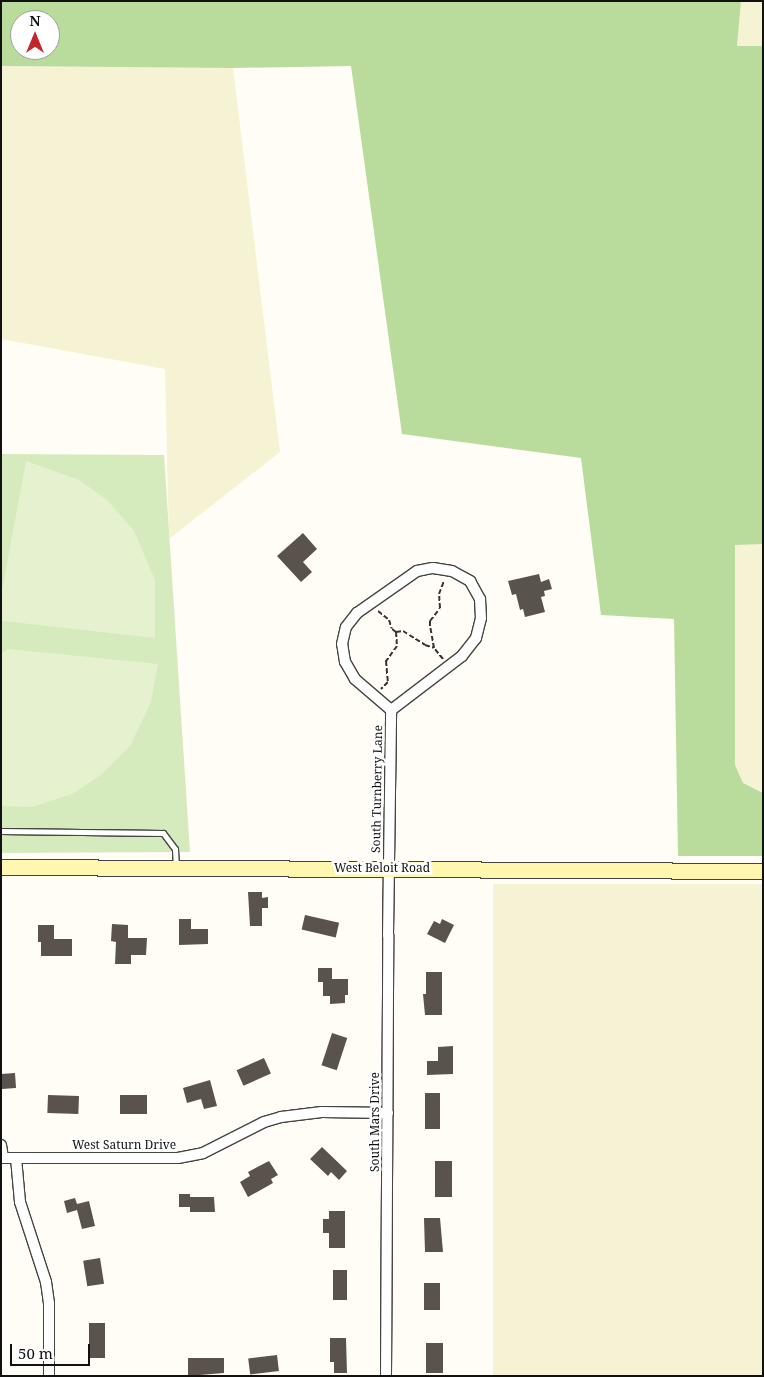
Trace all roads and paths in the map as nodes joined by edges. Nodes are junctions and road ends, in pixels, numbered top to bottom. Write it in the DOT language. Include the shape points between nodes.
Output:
graph roads {
  1 [pos="446,570"];
  2 [pos="372,603"];
  3 [pos="396,632"];
  4 [pos="434,648"];
  5 [pos="451,665"];
  6 [pos="378,699"];
  7 [pos="391,710"];
  8 [pos="1,832"];
  9 [pos="1,867"];
  10 [pos="176,867"];
  11 [pos="388,868"];
  12 [pos="763,871"];
  13 [pos="388,1113"];
  14 [pos="1,1146"];
  15 [pos="2,1158"];
  16 [pos="16,1158"];
  17 [pos="49,1376"];
  18 [pos="386,1376"];
  1 -- 2 [label="street, South Turnberry Lane" via="417,571"];
  1 -- 4 [label="path" via="439,594 440,608 430,621"];
  1 -- 5 [label="street, South Turnberry Lane" via="470,581 480,599 481,618 476,638"];
  2 -- 3 [label="path"];
  2 -- 6 [label="street, South Turnberry Lane" via="357,613 346,627 342,644 345,662 355,679"];
  3 -- 4 [label="path" via="403,631 425,646"];
  3 -- 6 [label="path" via="396,650 386,661 388,682 381,688"];
  4 -- 5 [label="path"];
  5 -- 7 [label="street, South Turnberry Lane"];
  6 -- 7 [label="street, South Turnberry Lane"];
  7 -- 11 [label="street, South Turnberry Lane"];
  8 -- 10 [label="lane" via="162,833 175,849"];
  9 -- 10 [label="main road, West Beloit Road"];
  10 -- 11 [label="main road, West Beloit Road"];
  11 -- 12 [label="main road, West Beloit Road"];
  11 -- 13 [label="street, South Mars Drive"];
  13 -- 16 [label="street, West Saturn Drive" via="322,1112 280,1116 204,1153 178,1158"];
  13 -- 18 [label="street, South Mars Drive"];
  14 -- 15 [label="street"];
  15 -- 16 [label="street, West Saturn Drive"];
  16 -- 17 [label="street" via="22,1209 46,1282"];
}
